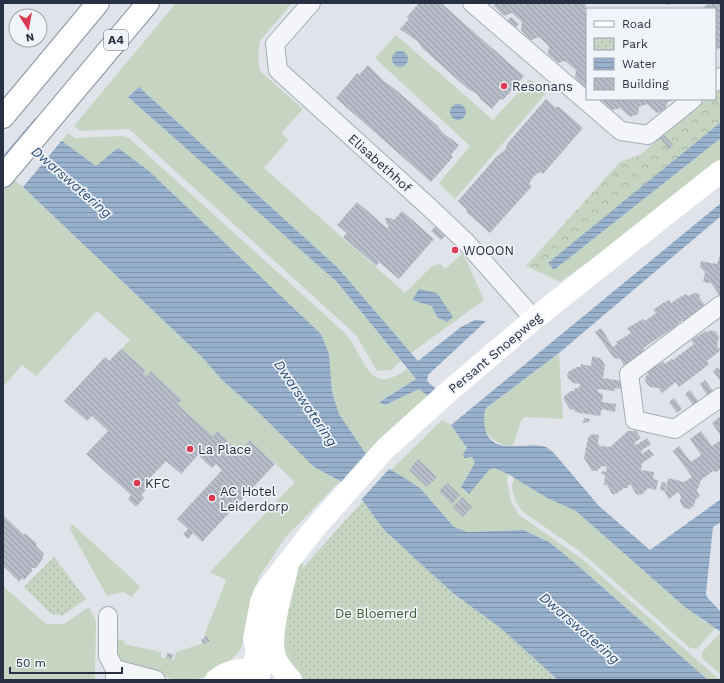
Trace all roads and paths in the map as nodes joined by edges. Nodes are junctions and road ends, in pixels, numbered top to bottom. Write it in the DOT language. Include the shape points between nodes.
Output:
graph roads {
  1 [pos="98,3"];
  2 [pos="148,3"];
  3 [pos="311,3"];
  4 [pos="472,3"];
  5 [pos="692,100"];
  6 [pos="3,117"];
  7 [pos="721,171"];
  8 [pos="3,176"];
  9 [pos="721,305"];
  10 [pos="534,319"];
  11 [pos="721,397"];
  12 [pos="290,558"];
  13 [pos="108,616"];
  14 [pos="246,673"];
  15 [pos="115,675"];
  16 [pos="156,680"];
  17 [pos="216,680"];
  18 [pos="275,680"];
  19 [pos="291,680"];
  1 -- 6 [label="main road"];
  2 -- 8 [label="main road, A4"];
  3 -- 10 [label="street, Elisabethhof" via="275,44 278,70 465,241"];
  4 -- 5 [label="street" via="621,130 648,135"];
  7 -- 10 [label="main road, Persant Snoepweg"];
  9 -- 11 [label="street" via="629,374 635,420 675,429"];
  10 -- 12 [label="main road, Persant Snoepweg" via="385,449"];
  12 -- 14 [label="main road, Persant Snoepweg" via="265,592 261,602 254,639 257,649"];
  12 -- 19 [label="main road, Persant Snoepweg" via="276,617 274,654"];
  13 -- 15 [label="street" via="108,656"];
  14 -- 17 [label="main road" via="230,671"];
  14 -- 18 [label="main road" via="266,674"];
  15 -- 16 [label="street"];
}
